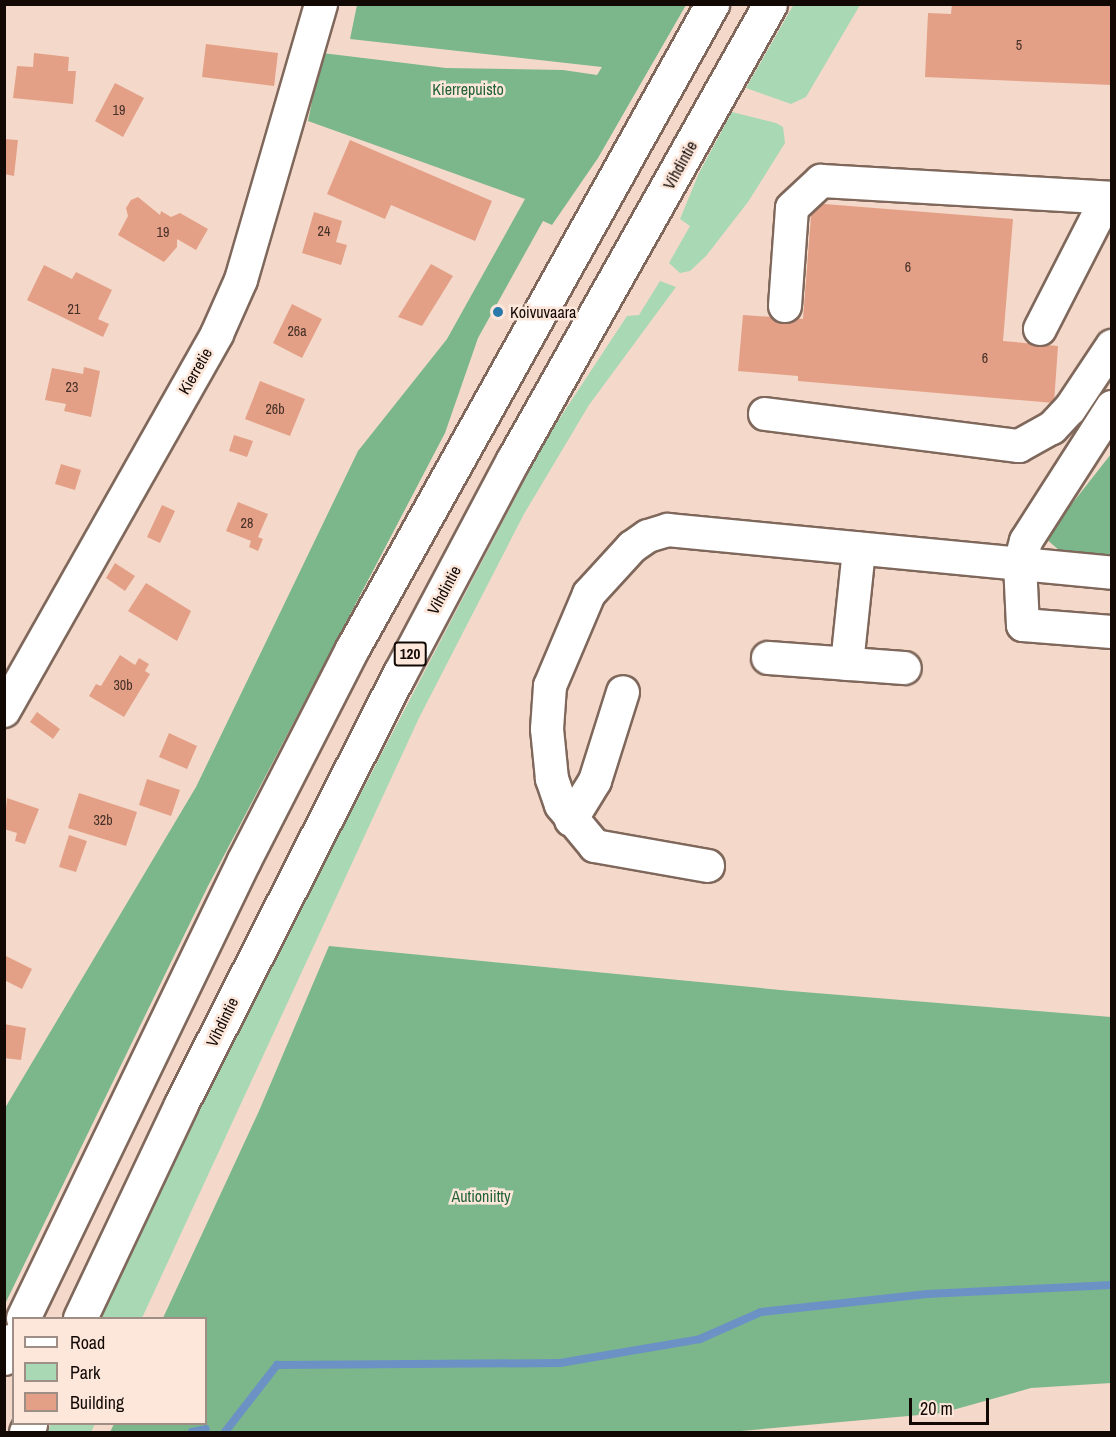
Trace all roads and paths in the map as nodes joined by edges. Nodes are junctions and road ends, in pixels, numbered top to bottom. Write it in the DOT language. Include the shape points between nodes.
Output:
graph roads {
  1 [pos="321,4"];
  2 [pos="712,4"];
  3 [pos="770,4"];
  4 [pos="1109,198"];
  5 [pos="785,306"];
  6 [pos="1041,329"];
  7 [pos="1112,346"];
  8 [pos="1112,407"];
  9 [pos="765,414"];
  10 [pos="859,549"];
  11 [pos="1020,564"];
  12 [pos="1112,573"];
  13 [pos="1112,632"];
  14 [pos="768,658"];
  15 [pos="847,664"];
  16 [pos="905,668"];
  17 [pos="623,692"];
  18 [pos="4,711"];
  19 [pos="571,820"];
  20 [pos="708,866"];
  21 [pos="23,1317"];
  22 [pos="80,1317"];
  23 [pos="12,1343"];
  24 [pos="4,1358"];
  1 -- 18 [label="street, Kierretie" via="241,280 217,334"];
  2 -- 21 [label="main road" via="352,649 202,945"];
  3 -- 22 [label="main road, Vihdintie / 120" via="513,460 400,673 181,1104"];
  4 -- 5 [label="street" via="821,181 792,208"];
  4 -- 6 [label="street"];
  7 -- 9 [label="street" via="1070,409 1052,428 1019,446"];
  8 -- 11 [label="street" via="1026,541"];
  10 -- 11 [label="street"];
  10 -- 15 [label="street"];
  10 -- 19 [label="street" via="668,530 648,536 614,564 589,594 550,686 552,779"];
  11 -- 12 [label="street"];
  11 -- 13 [label="street" via="1023,625"];
  14 -- 15 [label="street"];
  15 -- 16 [label="street"];
  17 -- 19 [label="street" via="595,781"];
  19 -- 20 [label="street" via="595,846"];
  23 -- 24 [label="main road"];
}
